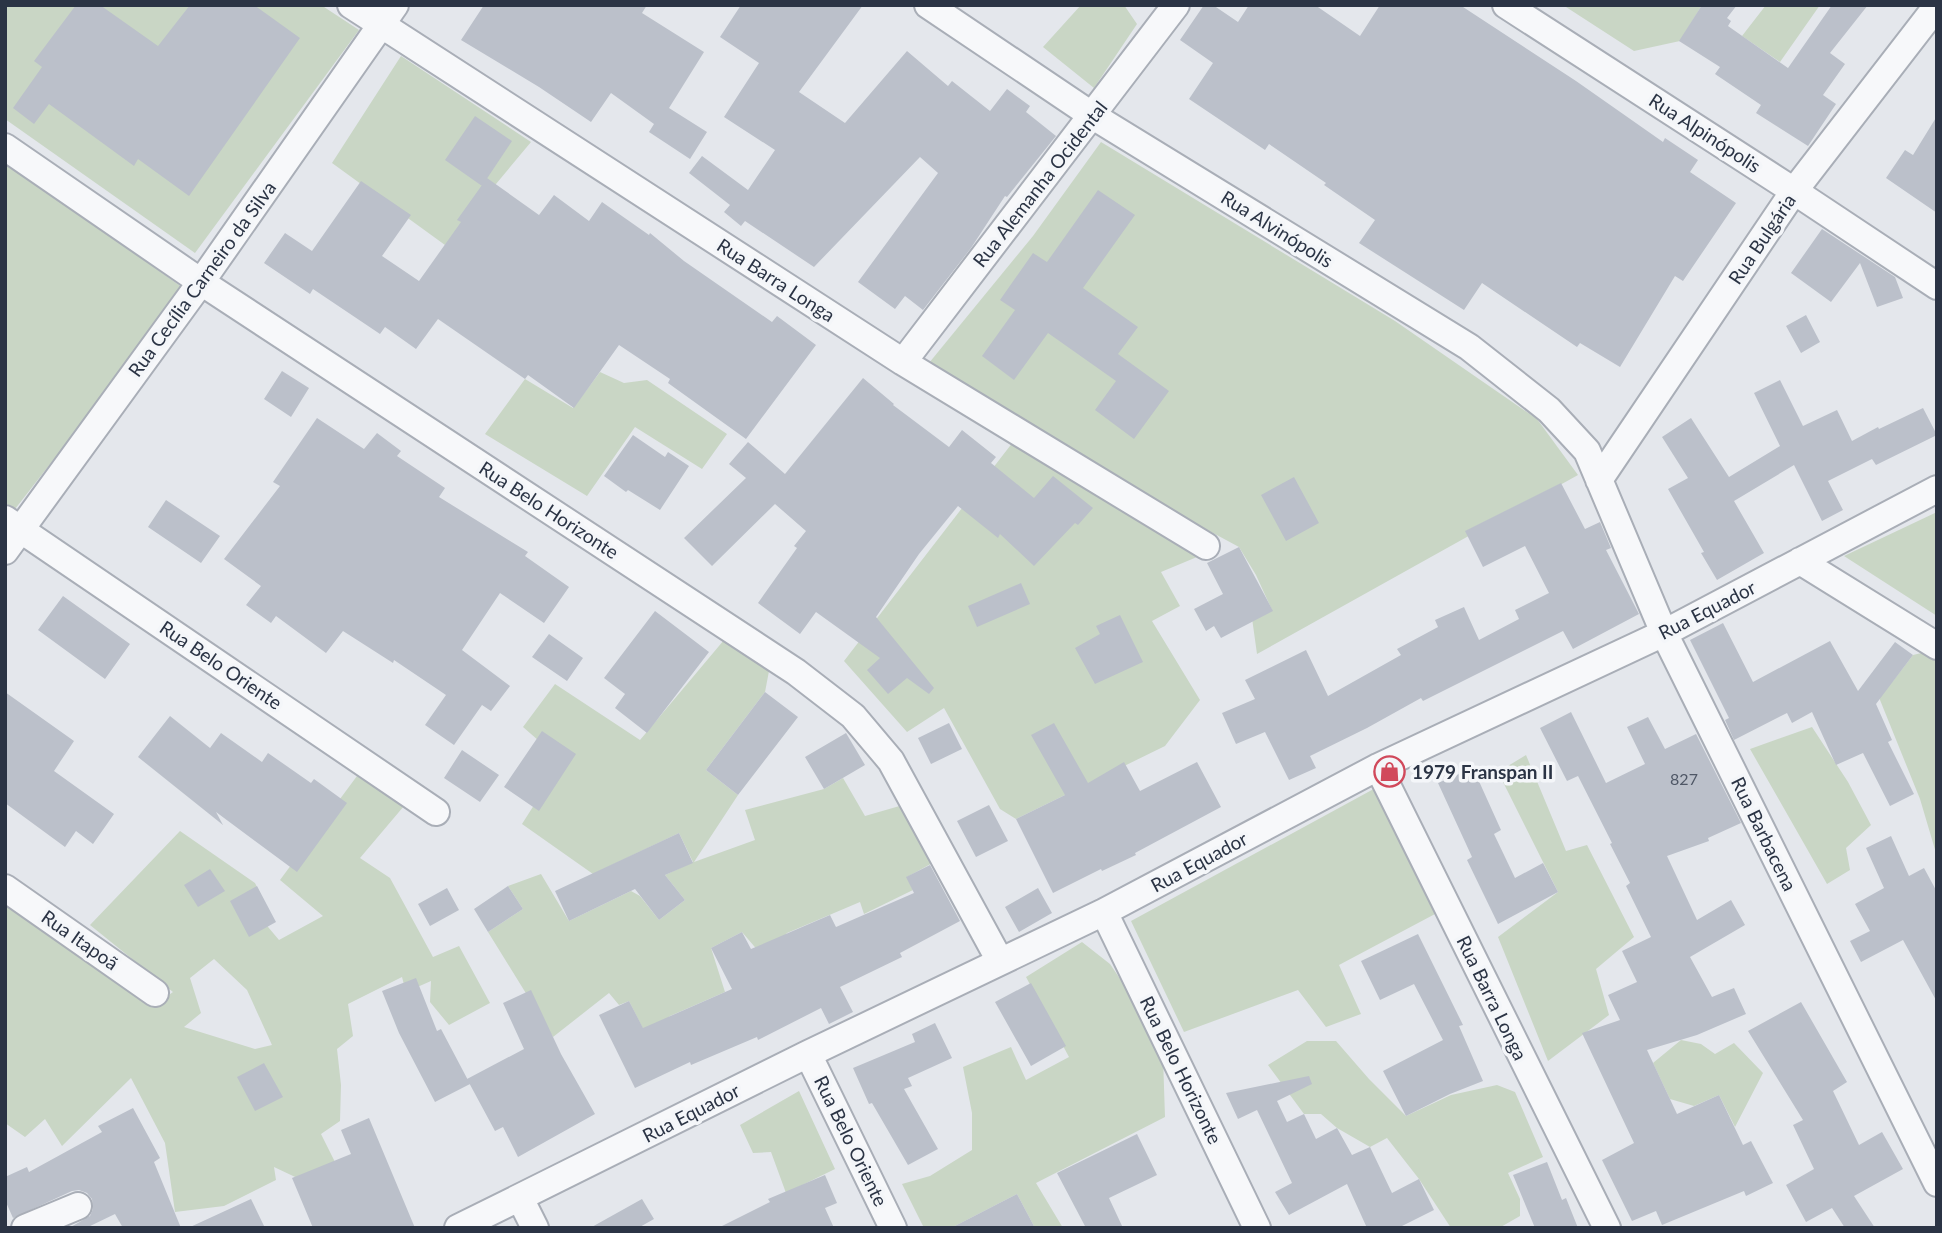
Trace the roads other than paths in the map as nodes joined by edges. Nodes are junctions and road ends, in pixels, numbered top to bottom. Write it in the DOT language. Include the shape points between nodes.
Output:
graph roads {
  1 [pos="351,5"];
  2 [pos="928,5"];
  3 [pos="1176,5"];
  4 [pos="1506,5"];
  5 [pos="1937,6"];
  6 [pos="388,16"];
  7 [pos="1093,116"];
  8 [pos="5,147"];
  9 [pos="1794,191"];
  10 [pos="201,282"];
  11 [pos="1937,286"];
  12 [pos="902,362"];
  13 [pos="1599,480"];
  14 [pos="1937,489"];
  15 [pos="11,533"];
  16 [pos="1206,546"];
  17 [pos="1800,561"];
  18 [pos="1664,633"];
  19 [pos="1937,646"];
  20 [pos="1378,768"];
  21 [pos="436,812"];
  22 [pos="5,888"];
  23 [pos="1104,912"];
  24 [pos="1000,961"];
  25 [pos="155,993"];
  26 [pos="808,1054"];
  27 [pos="1937,1183"];
  28 [pos="520,1198"];
  29 [pos="78,1206"];
  30 [pos="25,1228"];
  31 [pos="458,1228"];
  32 [pos="535,1228"];
  33 [pos="893,1228"];
  34 [pos="1257,1228"];
  35 [pos="1606,1228"];
  1 -- 6 [label="street, Rua Barra Longa"];
  2 -- 7 [label="street, Rua Alvinópolis"];
  3 -- 7 [label="street, Rua Alemanha Ocidental"];
  4 -- 9 [label="street, Rua Alpinópolis"];
  5 -- 9 [label="street, Rua Bulgária"];
  6 -- 10 [label="street, Rua Cecília Carneiro da Silva"];
  6 -- 12 [label="street, Rua Barra Longa"];
  7 -- 12 [label="street, Rua Alemanha Ocidental"];
  7 -- 13 [label="street, Rua Alvinópolis" via="1469,347 1549,410 1587,451"];
  8 -- 10 [label="street, Rua Belo Horizonte"];
  9 -- 11 [label="street, Rua Alpinópolis"];
  9 -- 13 [label="street, Rua Bulgária"];
  10 -- 15 [label="street, Rua Cecília Carneiro da Silva"];
  10 -- 24 [label="street, Rua Belo Horizonte" via="796,672 853,716 891,761"];
  12 -- 16 [label="street, Rua Barra Longa"];
  13 -- 18 [label="street, Rua Barbacena"];
  14 -- 17 [label="street, Rua Equador"];
  15 -- 21 [label="street, Rua Belo Oriente"];
  17 -- 18 [label="street, Rua Equador"];
  17 -- 19 [label="street"];
  18 -- 20 [label="street, Rua Equador"];
  18 -- 27 [label="street, Rua Barbacena"];
  20 -- 23 [label="street, Rua Equador"];
  20 -- 35 [label="street, Rua Barra Longa"];
  22 -- 25 [label="street, Rua Itapoã"];
  23 -- 24 [label="street, Rua Equador"];
  23 -- 34 [label="street, Rua Belo Horizonte"];
  24 -- 26 [label="street, Rua Equador"];
  26 -- 28 [label="street, Rua Equador"];
  26 -- 33 [label="street, Rua Belo Oriente"];
  28 -- 31 [label="street, Rua Equador"];
  28 -- 32 [label="street"];
  29 -- 30 [label="street"];
}
